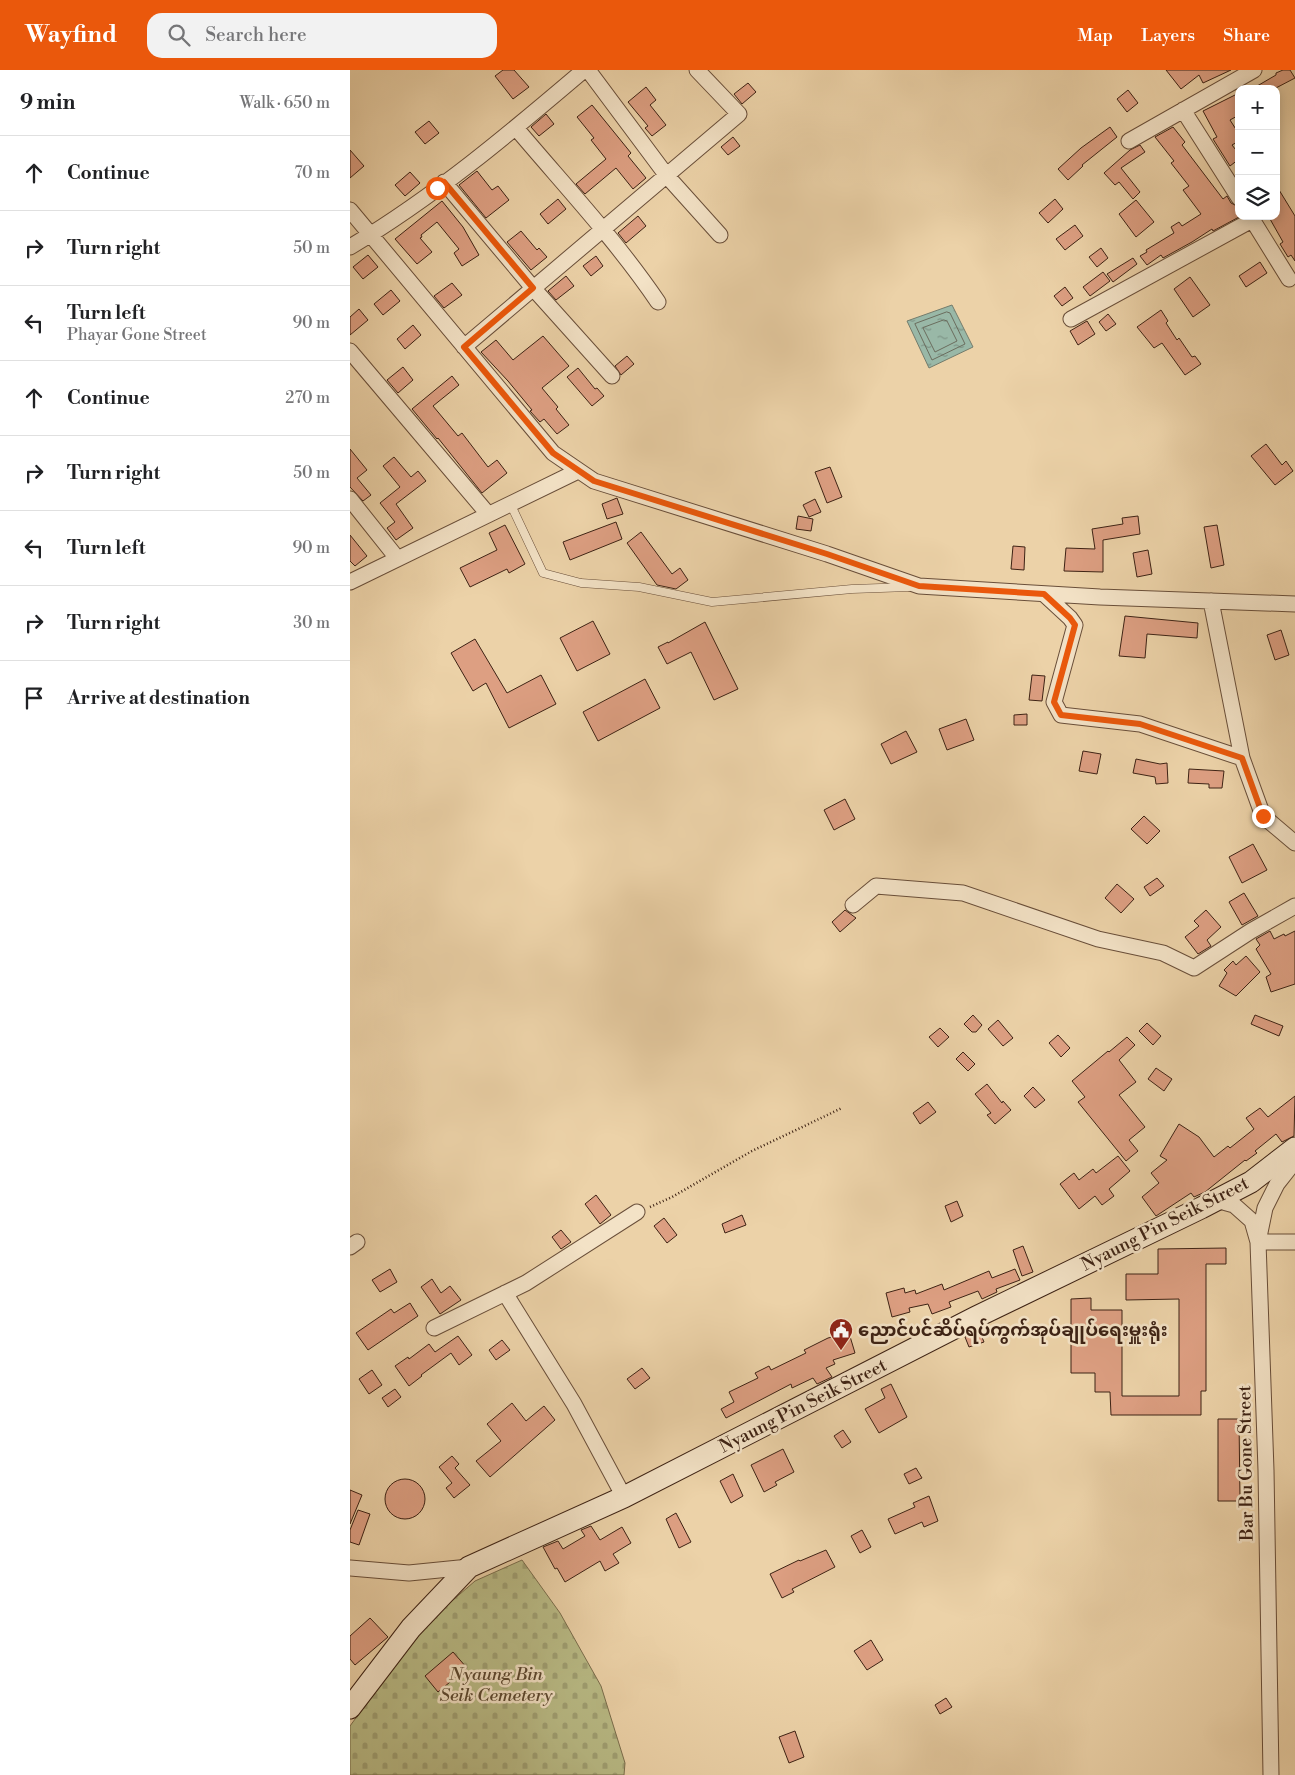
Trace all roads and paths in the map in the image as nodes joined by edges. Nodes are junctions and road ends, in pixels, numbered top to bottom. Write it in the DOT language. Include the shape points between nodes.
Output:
graph roads {
  1 [pos="584,70"];
  2 [pos="588,70"];
  3 [pos="697,70"];
  4 [pos="1254,70"];
  5 [pos="1184,110"];
  6 [pos="516,128"];
  7 [pos="1129,141"];
  8 [pos="666,176"];
  9 [pos="444,182"];
  10 [pos="1235,192"];
  11 [pos="350,210"];
  12 [pos="1247,220"];
  13 [pos="1252,220"];
  14 [pos="603,230"];
  15 [pos="720,234"];
  16 [pos="370,235"];
  17 [pos="350,247"];
  18 [pos="1289,279"];
  19 [pos="533,288"];
  20 [pos="658,302"];
  21 [pos="1071,319"];
  22 [pos="464,347"];
  23 [pos="350,352"];
  24 [pos="612,376"];
  25 [pos="578,470"];
  26 [pos="350,499"];
  27 [pos="510,503"];
  28 [pos="488,514"];
  29 [pos="397,558"];
  30 [pos="350,582"];
  31 [pos="919,586"];
  32 [pos="1044,594"];
  33 [pos="1211,601"];
  34 [pos="1295,604"];
  35 [pos="1242,758"];
  36 [pos="1295,844"];
  37 [pos="853,905"];
  38 [pos="1295,906"];
  39 [pos="842,1108"];
  40 [pos="1295,1148"];
  41 [pos="1295,1160"];
  42 [pos="1216,1200"];
  43 [pos="636,1212"];
  44 [pos="1258,1242"];
  45 [pos="1295,1242"];
  46 [pos="504,1293"];
  47 [pos="434,1328"];
  48 [pos="624,1497"];
  49 [pos="469,1567"];
  50 [pos="350,1568"];
  51 [pos="350,1708"];
  52 [pos="1271,1775"];
  1 -- 6 [label="street"];
  2 -- 8 [label="street"];
  3 -- 8 [label="street" via="739,114"];
  4 -- 5 [label="street"];
  5 -- 7 [label="street"];
  5 -- 10 [label="street"];
  6 -- 9 [label="street"];
  6 -- 14 [label="street"];
  8 -- 14 [label="street"];
  8 -- 15 [label="street"];
  9 -- 16 [label="street"];
  9 -- 19 [label="street"];
  11 -- 16 [label="street"];
  12 -- 21 [label="street"];
  13 -- 18 [label="street"];
  14 -- 19 [label="street"];
  14 -- 20 [label="street"];
  16 -- 17 [label="street"];
  16 -- 22 [label="street"];
  19 -- 22 [label="street"];
  19 -- 24 [label="street"];
  22 -- 25 [label="street" via="553,453"];
  23 -- 28 [label="street"];
  25 -- 27 [label="street"];
  25 -- 31 [label="street" via="594,481"];
  26 -- 29 [label="street"];
  27 -- 28 [label="street"];
  27 -- 31 [label="lane" via="543,573 581,583 640,587 712,602"];
  28 -- 29 [label="street"];
  29 -- 30 [label="street"];
  31 -- 32 [label="street"];
  32 -- 33 [label="street"];
  32 -- 35 [label="street" via="1075,625 1054,702 1061,715 1140,724"];
  33 -- 34 [label="street"];
  33 -- 35 [label="street"];
  35 -- 36 [label="street" via="1263,816"];
  37 -- 38 [label="street" via="876,886 963,893 1098,939 1163,953 1194,968"];
  39 -- 43 [label="path" via="752,1151 672,1197"];
  40 -- 42 [label="street, Nyaung Pin Seik Street" via="1250,1182"];
  41 -- 44 [label="street, Bar Bu Gone Street" via="1277,1184 1265,1208"];
  42 -- 44 [label="street" via="1234,1205 1252,1221"];
  42 -- 48 [label="street, Nyaung Pin Seik Street" via="976,1317"];
  43 -- 46 [label="street" via="526,1283"];
  44 -- 45 [label="street"];
  44 -- 52 [label="street, Bar Bu Gone Street"];
  46 -- 47 [label="street"];
  46 -- 48 [label="street" via="574,1404"];
  48 -- 49 [label="street, Nyaung Pin Seik Street"];
  49 -- 50 [label="street" via="409,1573"];
  49 -- 51 [label="street, Nyaung Pin Seik Street" via="411,1628"];
}
